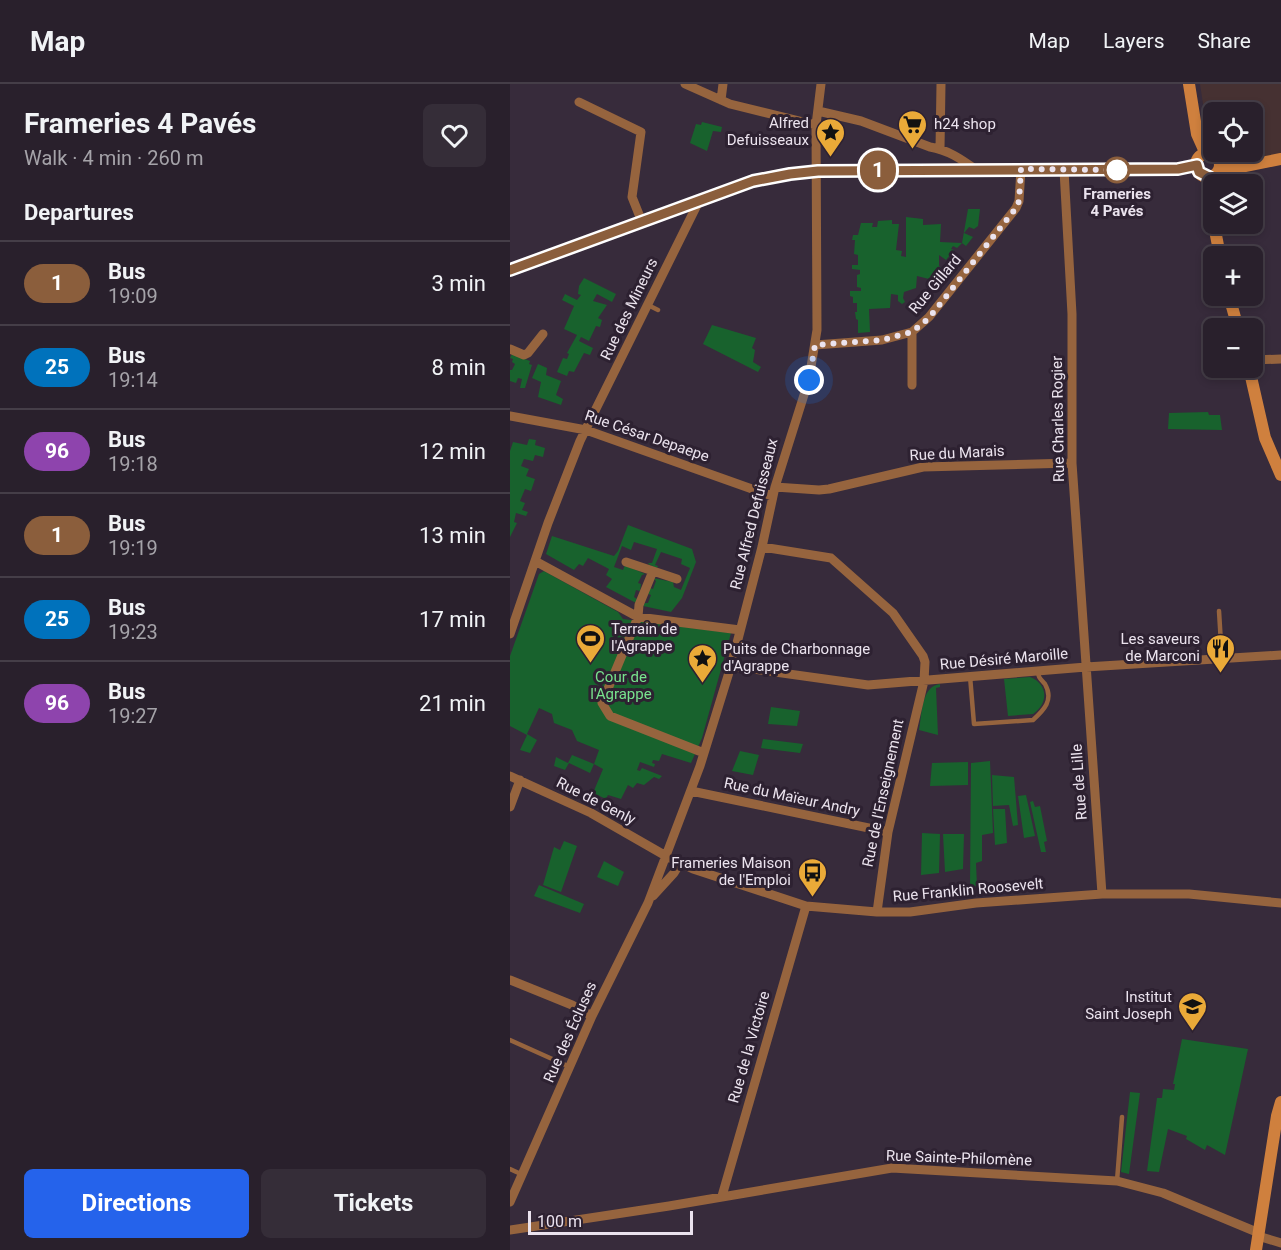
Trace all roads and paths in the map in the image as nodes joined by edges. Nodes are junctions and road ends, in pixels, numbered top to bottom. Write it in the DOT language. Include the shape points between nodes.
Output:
graph roads {
  1 [pos="685,84"];
  2 [pos="723,84"];
  3 [pos="821,84"];
  4 [pos="941,84"];
  5 [pos="1189,84"];
  6 [pos="721,100"];
  7 [pos="579,102"];
  8 [pos="818,111"];
  9 [pos="816,125"];
  10 [pos="1203,147"];
  11 [pos="940,149"];
  12 [pos="1203,156"];
  13 [pos="1281,159"];
  14 [pos="1218,162"];
  15 [pos="1197,165"];
  16 [pos="1220,166"];
  17 [pos="975,169"];
  18 [pos="1021,169"];
  19 [pos="1064,170"];
  20 [pos="818,171"];
  21 [pos="1203,174"];
  22 [pos="1216,174"];
  23 [pos="699,201"];
  24 [pos="642,222"];
  25 [pos="510,270"];
  26 [pos="648,305"];
  27 [pos="658,310"];
  28 [pos="912,332"];
  29 [pos="543,334"];
  30 [pos="815,345"];
  31 [pos="510,349"];
  32 [pos="1281,359"];
  33 [pos="1263,360"];
  34 [pos="1251,378"];
  35 [pos="912,385"];
  36 [pos="510,416"];
  37 [pos="586,430"];
  38 [pos="1072,463"];
  39 [pos="1281,475"];
  40 [pos="774,491"];
  41 [pos="762,547"];
  42 [pos="535,561"];
  43 [pos="626,562"];
  44 [pos="652,571"];
  45 [pos="677,579"];
  46 [pos="1219,611"];
  47 [pos="638,617"];
  48 [pos="512,621"];
  49 [pos="740,630"];
  50 [pos="510,634"];
  51 [pos="1281,655"];
  52 [pos="1222,660"];
  53 [pos="731,666"];
  54 [pos="1086,667"];
  55 [pos="1038,671"];
  56 [pos="970,676"];
  57 [pos="924,681"];
  58 [pos="704,753"];
  59 [pos="510,776"];
  60 [pos="520,780"];
  61 [pos="691,791"];
  62 [pos="510,807"];
  63 [pos="888,831"];
  64 [pos="666,856"];
  65 [pos="680,863"];
  66 [pos="1102,894"];
  67 [pos="648,903"];
  68 [pos="1281,903"];
  69 [pos="806,906"];
  70 [pos="877,912"];
  71 [pos="510,980"];
  72 [pos="592,1016"];
  73 [pos="510,1040"];
  74 [pos="570,1067"];
  75 [pos="1281,1102"];
  76 [pos="1122,1117"];
  77 [pos="510,1169"];
  78 [pos="523,1175"];
  79 [pos="1117,1181"];
  80 [pos="722,1196"];
  81 [pos="510,1202"];
  82 [pos="510,1230"];
  83 [pos="1258,1235"];
  84 [pos="1281,1243"];
  85 [pos="1256,1250"];
  1 -- 6 [label="street"];
  2 -- 6 [label="street"];
  3 -- 8 [label="street, Rue Alfred Defuisseaux"];
  4 -- 11 [label="street"];
  5 -- 10 [label="main road"];
  6 -- 9 [label="street"];
  7 -- 24 [label="street" via="641,132 632,197"];
  8 -- 9 [label="street, Rue Alfred Defuisseaux"];
  8 -- 11 [label="street" via="861,121"];
  9 -- 20 [label="street, Rue Alfred Defuisseaux"];
  11 -- 17 [label="street"];
  12 -- 15 [label="main road"];
  13 -- 16 [label="main road" via="1240,167"];
  14 -- 16 [label="main road"];
  15 -- 19 [label="main road" via="1178,169"];
  15 -- 21 [label="main road"];
  16 -- 22 [label="main road"];
  17 -- 18 [label="main road"];
  17 -- 20 [label="main road"];
  18 -- 19 [label="main road"];
  18 -- 28 [label="street, Rue Gillard" via="1016,208 929,318"];
  19 -- 38 [label="street, Rue Charles Rogier" via="1072,314"];
  20 -- 23 [label="main road" via="769,177"];
  20 -- 30 [label="street, Rue Alfred Defuisseaux"];
  23 -- 24 [label="main road"];
  23 -- 26 [label="street, Rue des Mineurs"];
  24 -- 25 [label="main road"];
  26 -- 27 [label="lane"];
  26 -- 37 [label="street, Rue des Mineurs"];
  28 -- 30 [label="street, Rue Gillard" via="882,340"];
  28 -- 35 [label="street"];
  29 -- 31 [label="street" via="524,355"];
  30 -- 40 [label="street, Rue Alfred Defuisseaux" via="809,380"];
  32 -- 33 [label="street"];
  34 -- 39 [label="main road" via="1265,438"];
  36 -- 37 [label="street, Rue César Depaepe"];
  37 -- 40 [label="street, Rue César Depaepe"];
  37 -- 42 [label="street, Rue des Mineurs"];
  38 -- 40 [label="street, Rue du Marais" via="923,467 829,489"];
  38 -- 54 [label="street, Rue Charles Rogier"];
  40 -- 41 [label="street, Rue Alfred Defuisseaux"];
  41 -- 49 [label="street, Rue Alfred Defuisseaux"];
  41 -- 57 [label="street" via="831,558 893,613 923,656"];
  42 -- 47 [label="street"];
  42 -- 48 [label="street, Rue des Mineurs"];
  43 -- 44 [label="street"];
  44 -- 45 [label="street"];
  44 -- 47 [label="street"];
  46 -- 52 [label="lane"];
  47 -- 49 [label="street"];
  47 -- 58 [label="street" via="602,704 610,716"];
  48 -- 50 [label="street, Rue des Mineurs"];
  49 -- 53 [label="street, Rue Alfred Defuisseaux"];
  51 -- 52 [label="street, Rue Désiré Maroille"];
  52 -- 54 [label="street, Rue Désiré Maroille"];
  53 -- 57 [label="street, Rue Désiré Maroille" via="868,685"];
  53 -- 58 [label="street, Rue Alfred Defuisseaux"];
  54 -- 55 [label="street, Rue Désiré Maroille"];
  54 -- 66 [label="street, Rue de Lille"];
  55 -- 56 [label="street, Rue Désiré Maroille"];
  55 -- 56 [label="lane" via="1049,697 1033,720 974,724"];
  56 -- 57 [label="street, Rue Désiré Maroille"];
  57 -- 63 [label="street, Rue de l'Enseignement"];
  58 -- 61 [label="street, Rue Alfred Defuisseaux"];
  59 -- 60 [label="street, Rue de Genly"];
  60 -- 62 [label="street"];
  60 -- 64 [label="street, Rue de Genly" via="591,813"];
  61 -- 63 [label="street, Rue du Maïeur Andry"];
  61 -- 64 [label="street, Rue Alfred Defuisseaux"];
  63 -- 70 [label="street, Rue de l'Enseignement"];
  64 -- 65 [label="street, Rue Franklin Roosevelt"];
  64 -- 67 [label="street, Rue Alfred Defuisseaux"];
  65 -- 67 [label="street"];
  65 -- 69 [label="street, Rue Franklin Roosevelt"];
  66 -- 68 [label="street, Rue Franklin Roosevelt" via="1189,894"];
  66 -- 70 [label="street, Rue Franklin Roosevelt"];
  67 -- 72 [label="street, Rue des Écluses"];
  69 -- 70 [label="street, Rue Franklin Roosevelt"];
  69 -- 80 [label="street, Rue de la Victoire"];
  71 -- 72 [label="street"];
  72 -- 74 [label="street, Rue des Écluses"];
  73 -- 74 [label="lane"];
  74 -- 78 [label="street, Rue des Écluses"];
  75 -- 83 [label="main road"];
  76 -- 79 [label="lane"];
  77 -- 78 [label="lane"];
  78 -- 81 [label="street, Rue des Écluses"];
  79 -- 80 [label="street, Rue Sainte-Philomène" via="892,1168"];
  79 -- 83 [label="street, Rue Sainte-Philomène" via="1163,1193"];
  80 -- 82 [label="street, Rue Sainte-Philomène"];
  83 -- 84 [label="street, Rue Sainte-Philomène"];
  83 -- 85 [label="main road"];
}
